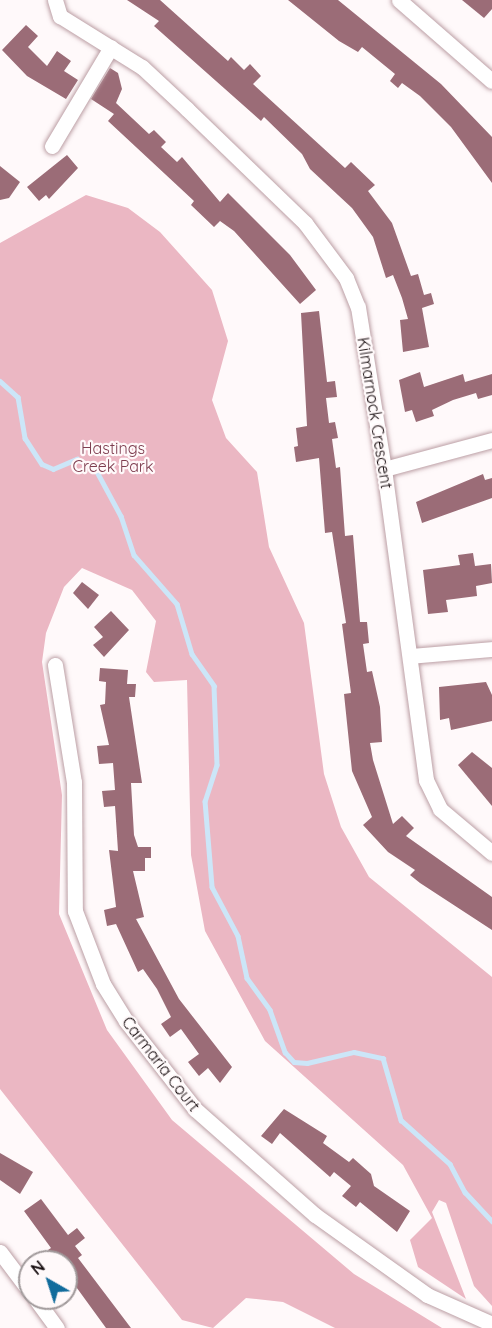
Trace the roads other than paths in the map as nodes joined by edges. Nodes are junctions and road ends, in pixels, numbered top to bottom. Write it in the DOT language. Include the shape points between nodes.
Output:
graph roads {
  1 [pos="55,0"];
  2 [pos="399,0"];
  3 [pos="111,47"];
  4 [pos="492,81"];
  5 [pos="52,146"];
  6 [pos="492,440"];
  7 [pos="384,469"];
  8 [pos="492,649"];
  9 [pos="410,656"];
  10 [pos="55,665"];
  11 [pos="492,853"];
  12 [pos="0,1252"];
  13 [pos="18,1276"];
  14 [pos="44,1310"];
  15 [pos="492,1324"];
  16 [pos="57,1328"];
  1 -- 3 [label="street, Kilmarnock Crescent" via="60,16"];
  2 -- 4 [label="street"];
  3 -- 5 [label="street"];
  3 -- 7 [label="street, Kilmarnock Crescent" via="187,109 327,248 358,307"];
  6 -- 7 [label="street"];
  7 -- 9 [label="street, Kilmarnock Crescent"];
  8 -- 9 [label="street"];
  9 -- 11 [label="street, Kilmarnock Crescent" via="430,794 451,820"];
  10 -- 15 [label="street, Carmaria Court" via="74,782 75,911 103,984 126,1021 195,1109 306,1208 427,1295"];
  12 -- 13 [label="street"];
  14 -- 16 [label="street"];
}
